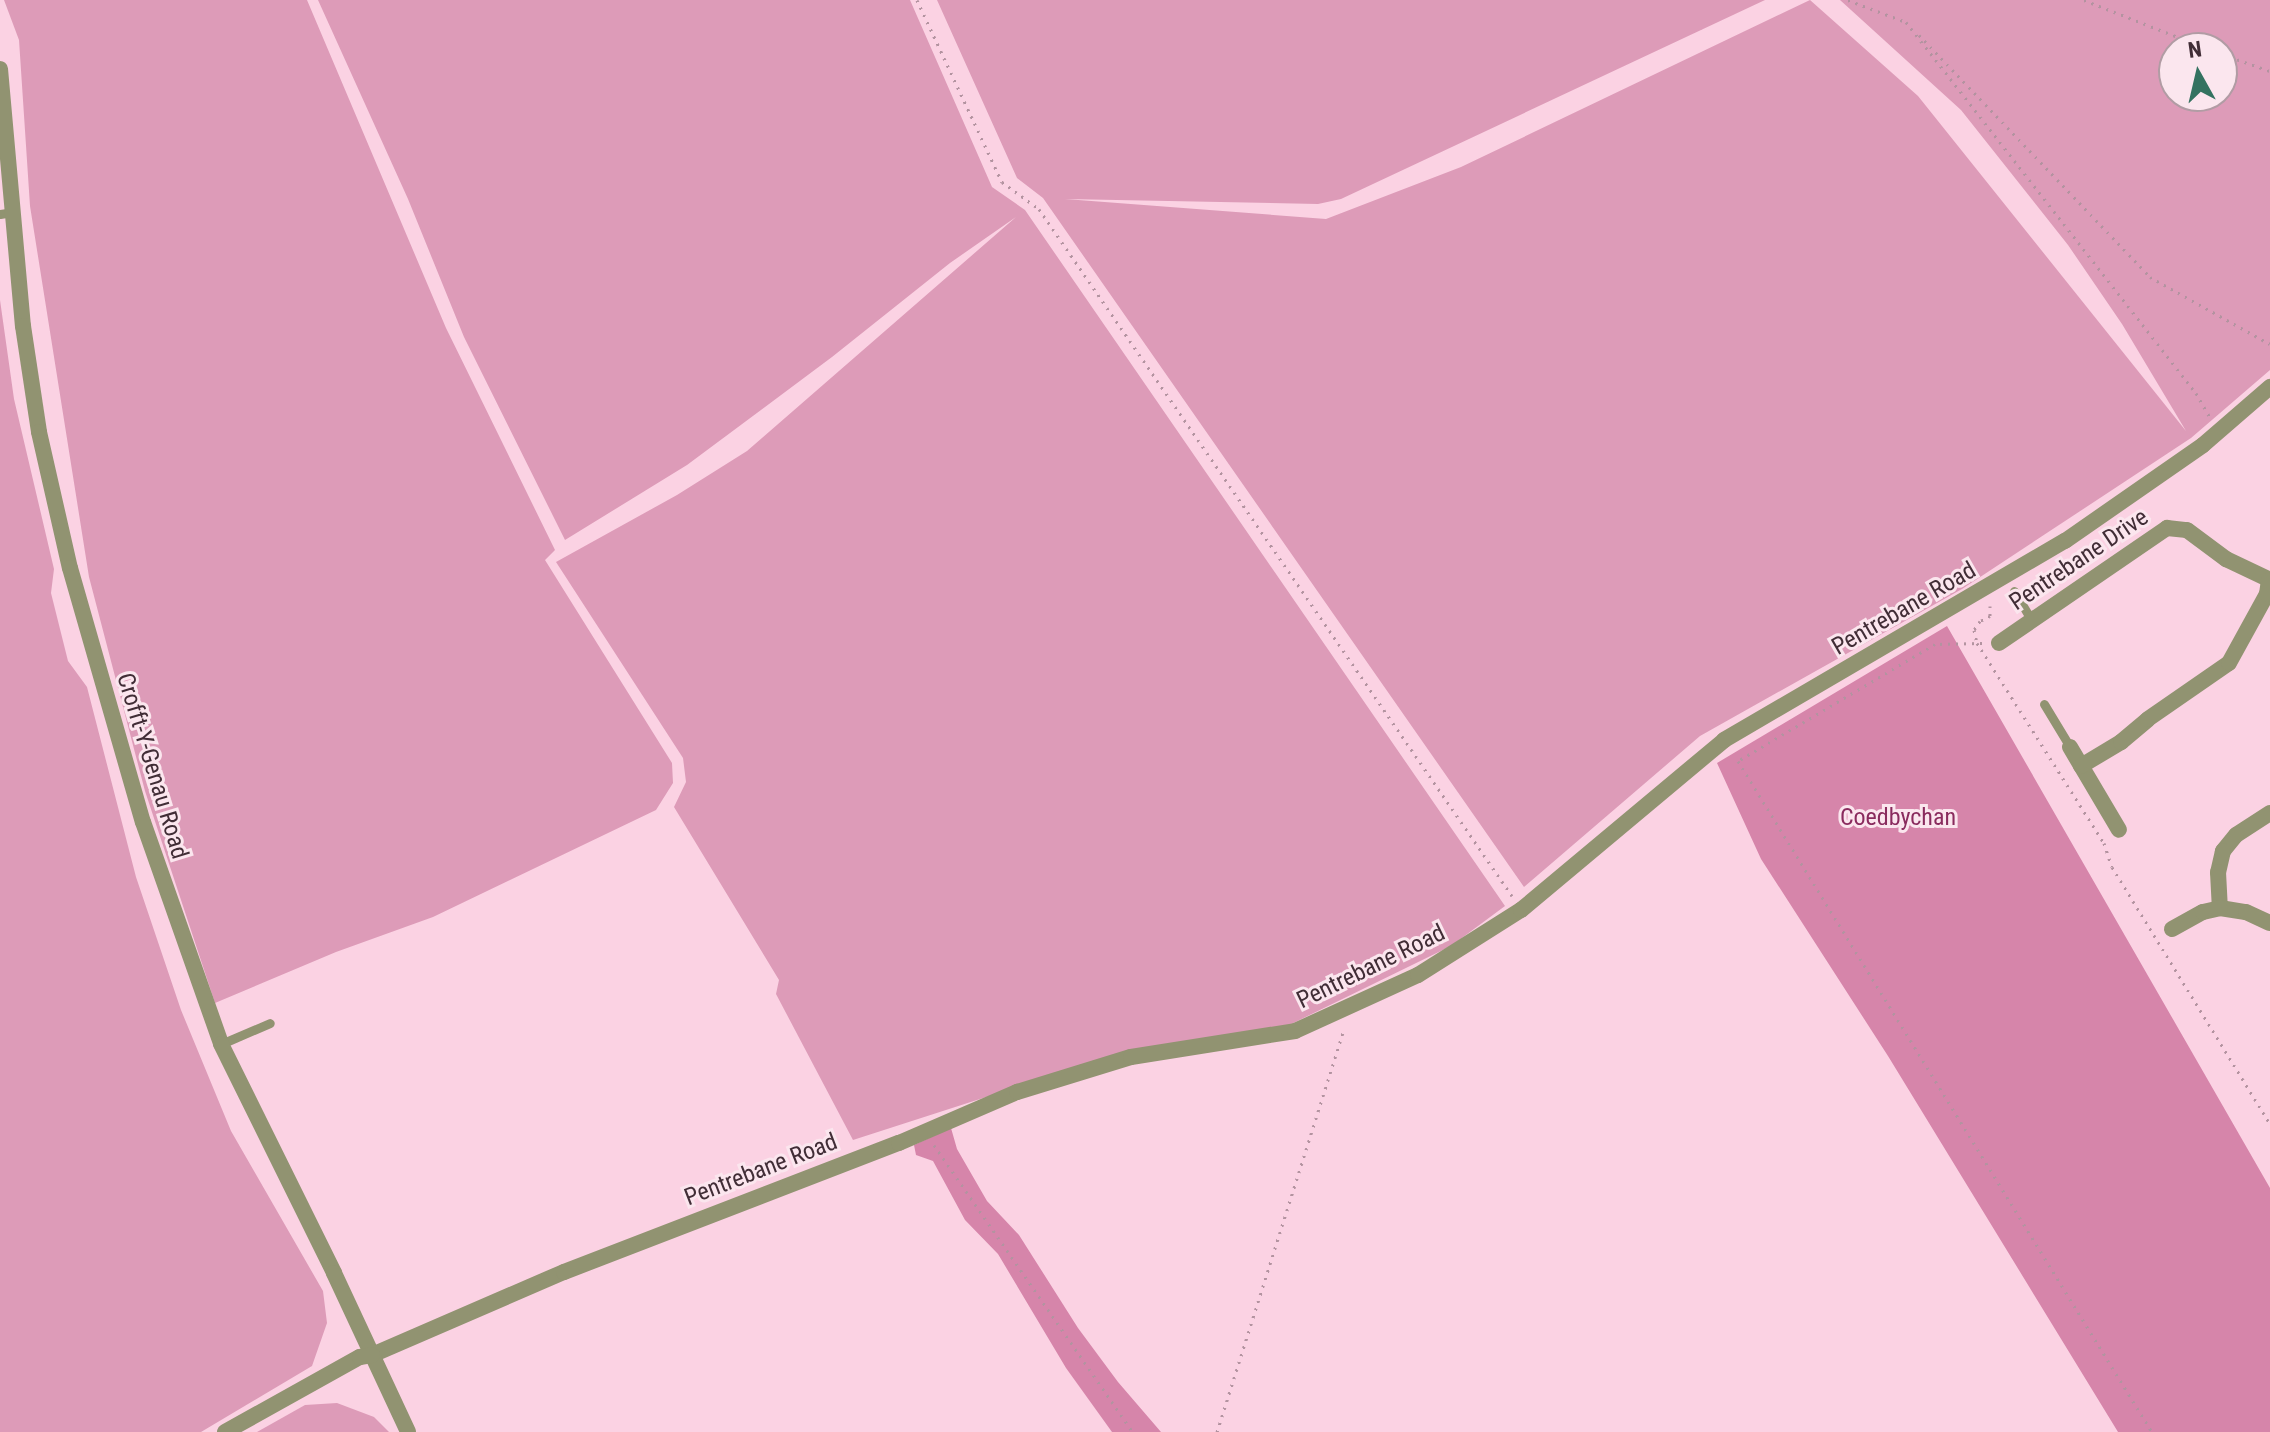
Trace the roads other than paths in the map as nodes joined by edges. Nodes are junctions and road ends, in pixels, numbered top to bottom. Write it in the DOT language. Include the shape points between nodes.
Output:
graph roads {
  1 [pos="0,69"];
  2 [pos="6,213"];
  3 [pos="2270,387"];
  4 [pos="2270,580"];
  5 [pos="2014,591"];
  6 [pos="2032,621"];
  7 [pos="1999,643"];
  8 [pos="2044,704"];
  9 [pos="2070,747"];
  10 [pos="2081,766"];
  11 [pos="2270,813"];
  12 [pos="2119,830"];
  13 [pos="2220,908"];
  14 [pos="2270,923"];
  15 [pos="2172,929"];
  16 [pos="270,1023"];
  17 [pos="221,1044"];
  18 [pos="372,1355"];
  19 [pos="225,1432"];
  20 [pos="408,1432"];
  1 -- 2 [label="street, Crofft-Y-Genau Road"];
  2 -- 17 [label="street, Crofft-Y-Genau Road" via="56,516 143,822"];
  3 -- 18 [label="street, Pentrebane Road" via="2218,432 2065,541 1724,740 1521,910 1455,955 1336,1014 1279,1035 1112,1062 1017,1092 564,1272"];
  4 -- 6 [label="street, Pentrebane Drive" via="2226,559 2187,530 2167,528"];
  4 -- 10 [label="street, Pentrebane Drive" via="2229,663"];
  5 -- 6 [label="lane"];
  6 -- 7 [label="street, Pentrebane Drive"];
  8 -- 9 [label="lane"];
  9 -- 10 [label="street"];
  10 -- 12 [label="street"];
  11 -- 13 [label="street" via="2236,835 2223,851"];
  13 -- 14 [label="street"];
  13 -- 15 [label="street"];
  16 -- 17 [label="lane"];
  17 -- 18 [label="street, Crofft-Y-Genau Road"];
  18 -- 19 [label="street, Pentrebane Road"];
  18 -- 20 [label="street, Crofft-Y-Genau Road"];
}
